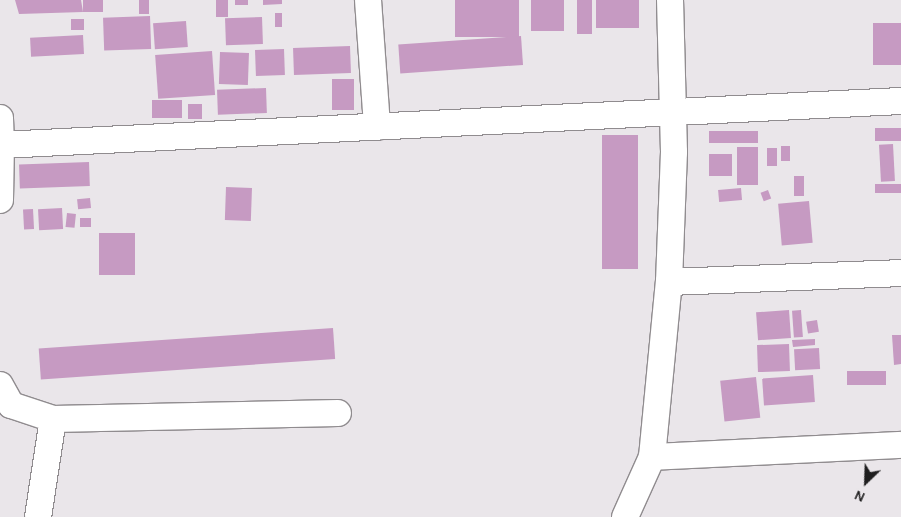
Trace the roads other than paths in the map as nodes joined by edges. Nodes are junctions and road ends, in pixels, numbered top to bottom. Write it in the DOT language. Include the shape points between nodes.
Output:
graph roads {
  1 [pos="368,0"];
  2 [pos="670,0"];
  3 [pos="901,101"];
  4 [pos="673,112"];
  5 [pos="0,118"];
  6 [pos="377,127"];
  7 [pos="2,145"];
  8 [pos="0,200"];
  9 [pos="901,273"];
  10 [pos="669,282"];
  11 [pos="0,385"];
  12 [pos="338,413"];
  13 [pos="52,419"];
  14 [pos="901,446"];
  15 [pos="652,457"];
  16 [pos="38,517"];
  17 [pos="626,517"];
  1 -- 6 [label="street"];
  2 -- 4 [label="street"];
  3 -- 4 [label="street"];
  4 -- 6 [label="street"];
  4 -- 10 [label="street"];
  5 -- 7 [label="street"];
  6 -- 7 [label="street"];
  7 -- 8 [label="street"];
  9 -- 10 [label="street"];
  10 -- 15 [label="street"];
  11 -- 13 [label="street" via="12,405"];
  12 -- 13 [label="street"];
  13 -- 16 [label="street"];
  14 -- 15 [label="street"];
  15 -- 17 [label="street"];
}
